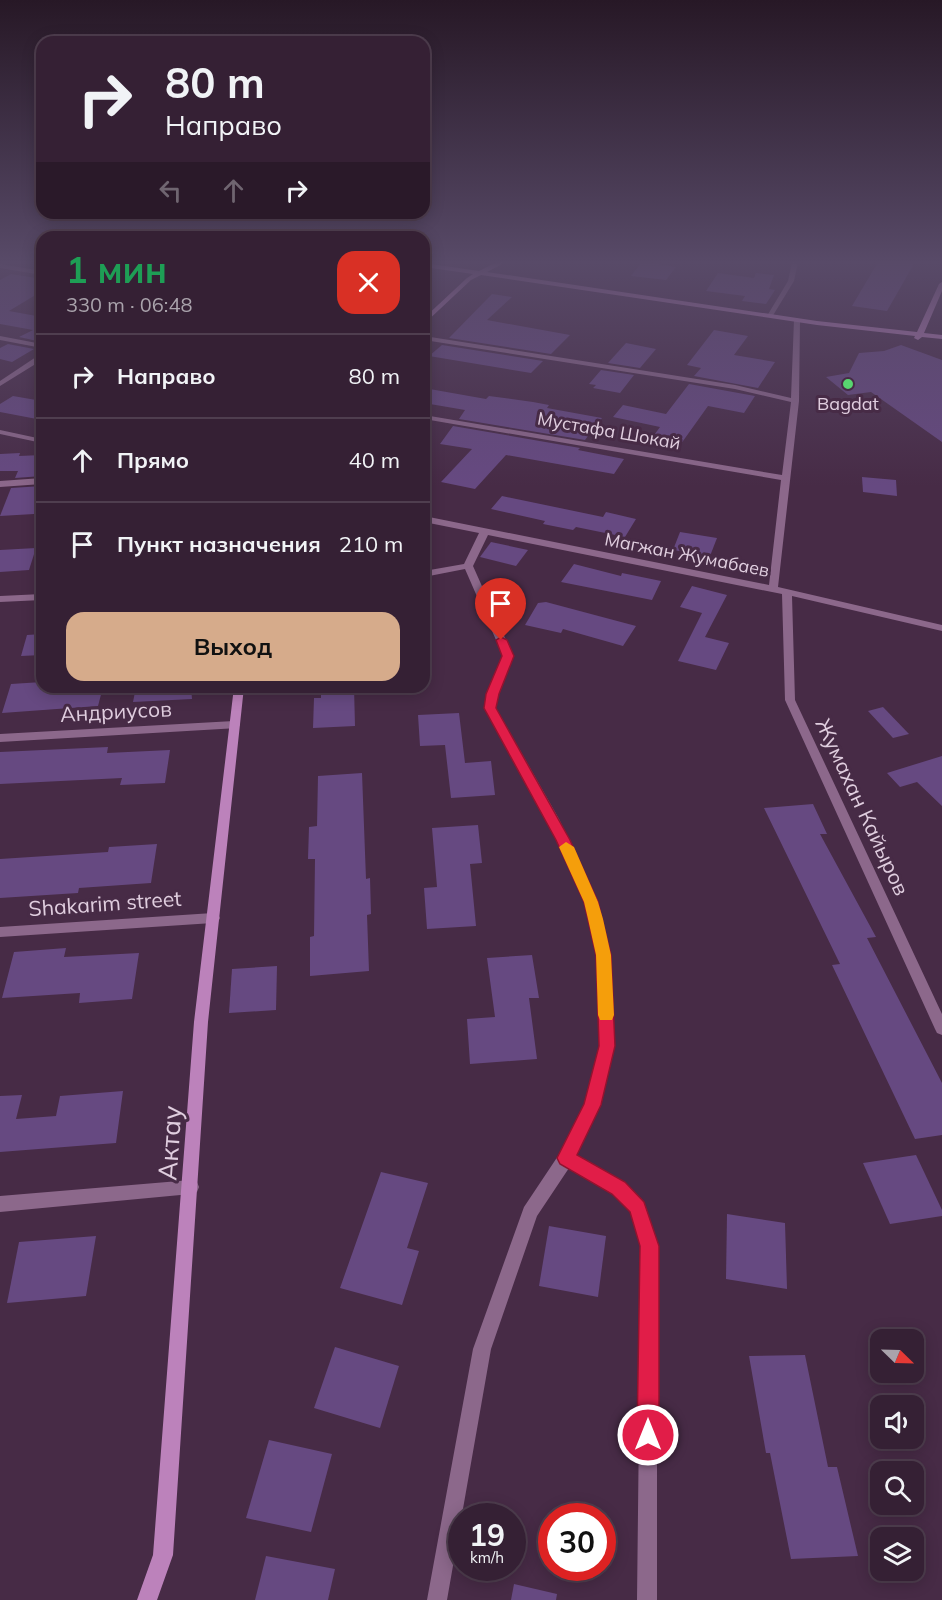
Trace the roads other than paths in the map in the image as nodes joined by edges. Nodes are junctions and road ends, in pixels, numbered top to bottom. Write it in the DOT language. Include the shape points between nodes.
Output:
graph roads {
  1 [pos="797,337"];
  2 [pos="921,337"];
  3 [pos="0,338"];
  4 [pos="430,339"];
  5 [pos="942,343"];
  6 [pos="36,345"];
  7 [pos="36,361"];
  8 [pos="0,384"];
  9 [pos="795,401"];
  10 [pos="430,418"];
  11 [pos="0,432"];
  12 [pos="36,440"];
  13 [pos="787,478"];
  14 [pos="36,481"];
  15 [pos="0,484"];
  16 [pos="430,520"];
  17 [pos="485,531"];
  18 [pos="468,566"];
  19 [pos="430,573"];
  20 [pos="773,589"];
  21 [pos="787,592"];
  22 [pos="36,597"];
  23 [pos="0,599"];
  24 [pos="942,628"];
  25 [pos="238,693"];
  26 [pos="234,725"];
  27 [pos="0,738"];
  28 [pos="213,918"];
  29 [pos="0,932"];
  30 [pos="942,1029"];
  31 [pos="566,1158"];
  32 [pos="191,1187"];
  33 [pos="0,1204"];
  34 [pos="147,1600"];
  35 [pos="437,1600"];
  36 [pos="647,1600"];
  1 -- 9 [label="street"];
  2 -- 5 [label="street"];
  3 -- 6 [label="street"];
  4 -- 9 [label="street" via="735,387"];
  7 -- 8 [label="street"];
  9 -- 13 [label="street"];
  10 -- 13 [label="street, Мустафа Шокай"];
  11 -- 12 [label="street"];
  13 -- 20 [label="street"];
  14 -- 15 [label="street"];
  16 -- 17 [label="street, Магжан Жумабаев"];
  17 -- 18 [label="street"];
  17 -- 20 [label="street, Магжан Жумабаев"];
  18 -- 19 [label="street"];
  18 -- 31 [label="street" via="508,656 490,708 554,819 591,902 603,955 607,1046 592,1105"];
  20 -- 21 [label="street, Магжан Жумабаев"];
  21 -- 24 [label="street, Магжан Жумабаев"];
  21 -- 30 [label="street, Жумахан Кайыров" via="790,700"];
  22 -- 23 [label="street"];
  25 -- 26 [label="street, Актау"];
  26 -- 27 [label="street, Андриусов"];
  26 -- 28 [label="street, Актау"];
  28 -- 29 [label="street, Shakarim street"];
  28 -- 32 [label="street, Актау" via="201,1022"];
  31 -- 35 [label="street" via="530,1212 482,1349"];
  31 -- 36 [label="street" via="619,1188 638,1208 650,1246"];
  32 -- 33 [label="street"];
  32 -- 34 [label="street, Актау" via="163,1555"];
}
